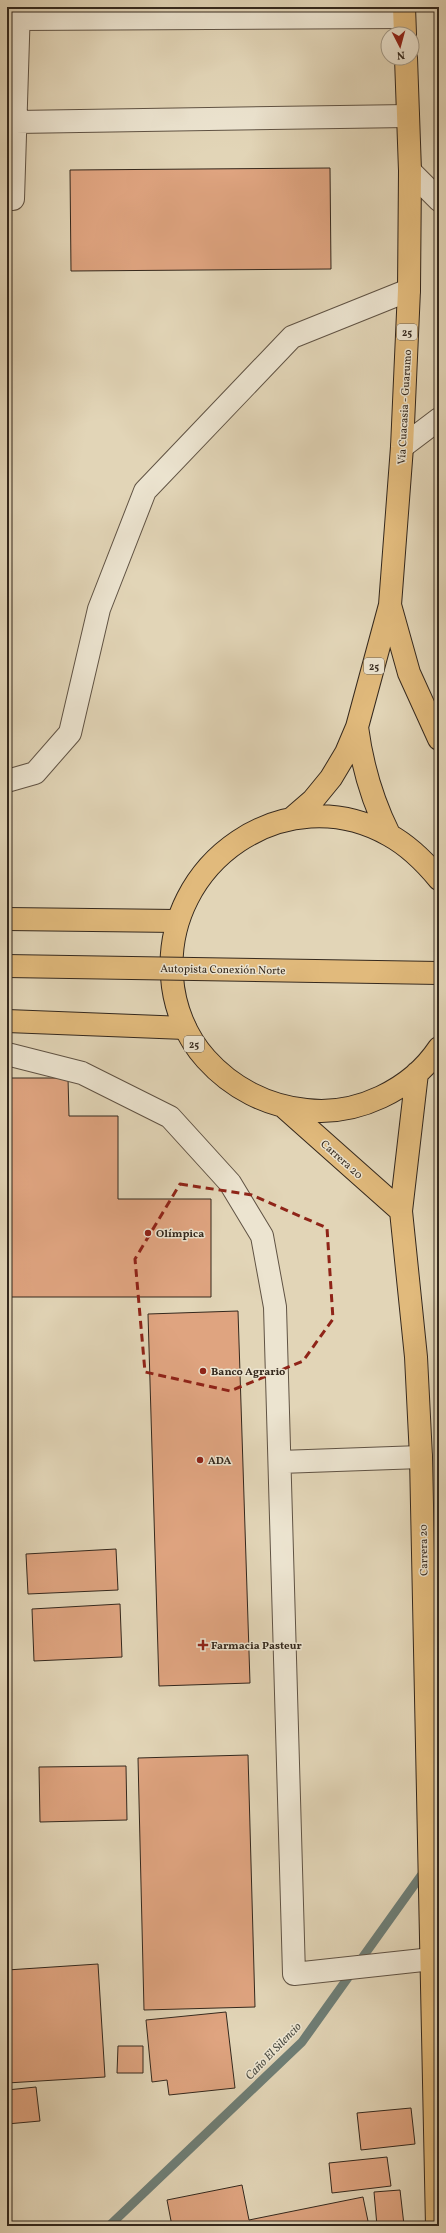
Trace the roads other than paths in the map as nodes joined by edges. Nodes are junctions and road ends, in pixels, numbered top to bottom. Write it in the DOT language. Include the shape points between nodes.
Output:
graph roads {
  1 [pos="19,13"];
  2 [pos="404,19"];
  3 [pos="406,66"];
  4 [pos="408,116"];
  5 [pos="16,122"];
  6 [pos="410,171"];
  7 [pos="13,199"];
  8 [pos="439,200"];
  9 [pos="409,290"];
  10 [pos="439,419"];
  11 [pos="402,447"];
  12 [pos="390,606"];
  13 [pos="357,728"];
  14 [pos="439,739"];
  15 [pos="7,781"];
  16 [pos="291,819"];
  17 [pos="389,834"];
  18 [pos="439,879"];
  19 [pos="7,919"];
  20 [pos="177,921"];
  21 [pos="7,966"];
  22 [pos="439,973"];
  23 [pos="7,1021"];
  24 [pos="185,1028"];
  25 [pos="439,1048"];
  26 [pos="7,1054"];
  27 [pos="417,1073"];
  28 [pos="284,1107"];
  29 [pos="401,1211"];
  30 [pos="421,1457"];
  31 [pos="280,1462"];
  32 [pos="435,1875"];
  33 [pos="432,1967"];
  34 [pos="437,2226"];
  1 -- 2 [label="lane"];
  1 -- 5 [label="lane"];
  3 -- 4 [label="main road, Vía Cuacasia - Guarumo / 25"];
  4 -- 5 [label="lane"];
  4 -- 6 [label="main road, Vía Cuacasia - Guarumo / 25"];
  5 -- 7 [label="lane"];
  6 -- 8 [label="lane"];
  6 -- 9 [label="main road, Vía Cuacasia - Guarumo / 25"];
  9 -- 11 [label="main road, Vía Cuacasia - Guarumo / 25"];
  9 -- 15 [label="lane" via="292,337 146,492 100,609 70,733 35,773"];
  10 -- 11 [label="lane"];
  11 -- 12 [label="main road, Vía Cuacasia - Guarumo / 25"];
  12 -- 13 [label="main road, Vía Cuacasia - Guarumo / 25"];
  12 -- 14 [label="main road" via="409,673"];
  13 -- 16 [label="main road, Vía Cuacasia - Guarumo / 25" via="346,754 331,778"];
  13 -- 17 [label="main road, Vía Cuacasia - Guarumo / 25" via="368,783"];
  16 -- 17 [label="main road, 25" via="331,818 351,821"];
  16 -- 20 [label="main road, 25" via="261,829 233,844 208,865 190,892"];
  17 -- 18 [label="main road, 25" via="415,853"];
  19 -- 20 [label="main road"];
  20 -- 24 [label="main road, 25" via="171,957 173,993"];
  21 -- 22 [label="main road, Autopista Conexión Norte, bridge"];
  23 -- 24 [label="main road"];
  24 -- 28 [label="main road, 25" via="198,1050 236,1086"];
  25 -- 27 [label="main road, 25"];
  26 -- 31 [label="lane" via="82,1073 170,1117 230,1183 262,1236 275,1308"];
  27 -- 28 [label="main road, 25" via="398,1088 355,1107 331,1111"];
  27 -- 29 [label="main road, Carrera 20"];
  28 -- 29 [label="main road, Carrera 20 / 25"];
  29 -- 30 [label="main road, Carrera 20" via="416,1357"];
  30 -- 31 [label="lane"];
  30 -- 32 [label="main road, Carrera 20"];
  31 -- 33 [label="lane" via="294,1974 370,1966"];
  32 -- 33 [label="main road, Carrera 20"];
  33 -- 34 [label="main road, Carrera 20"];
}
